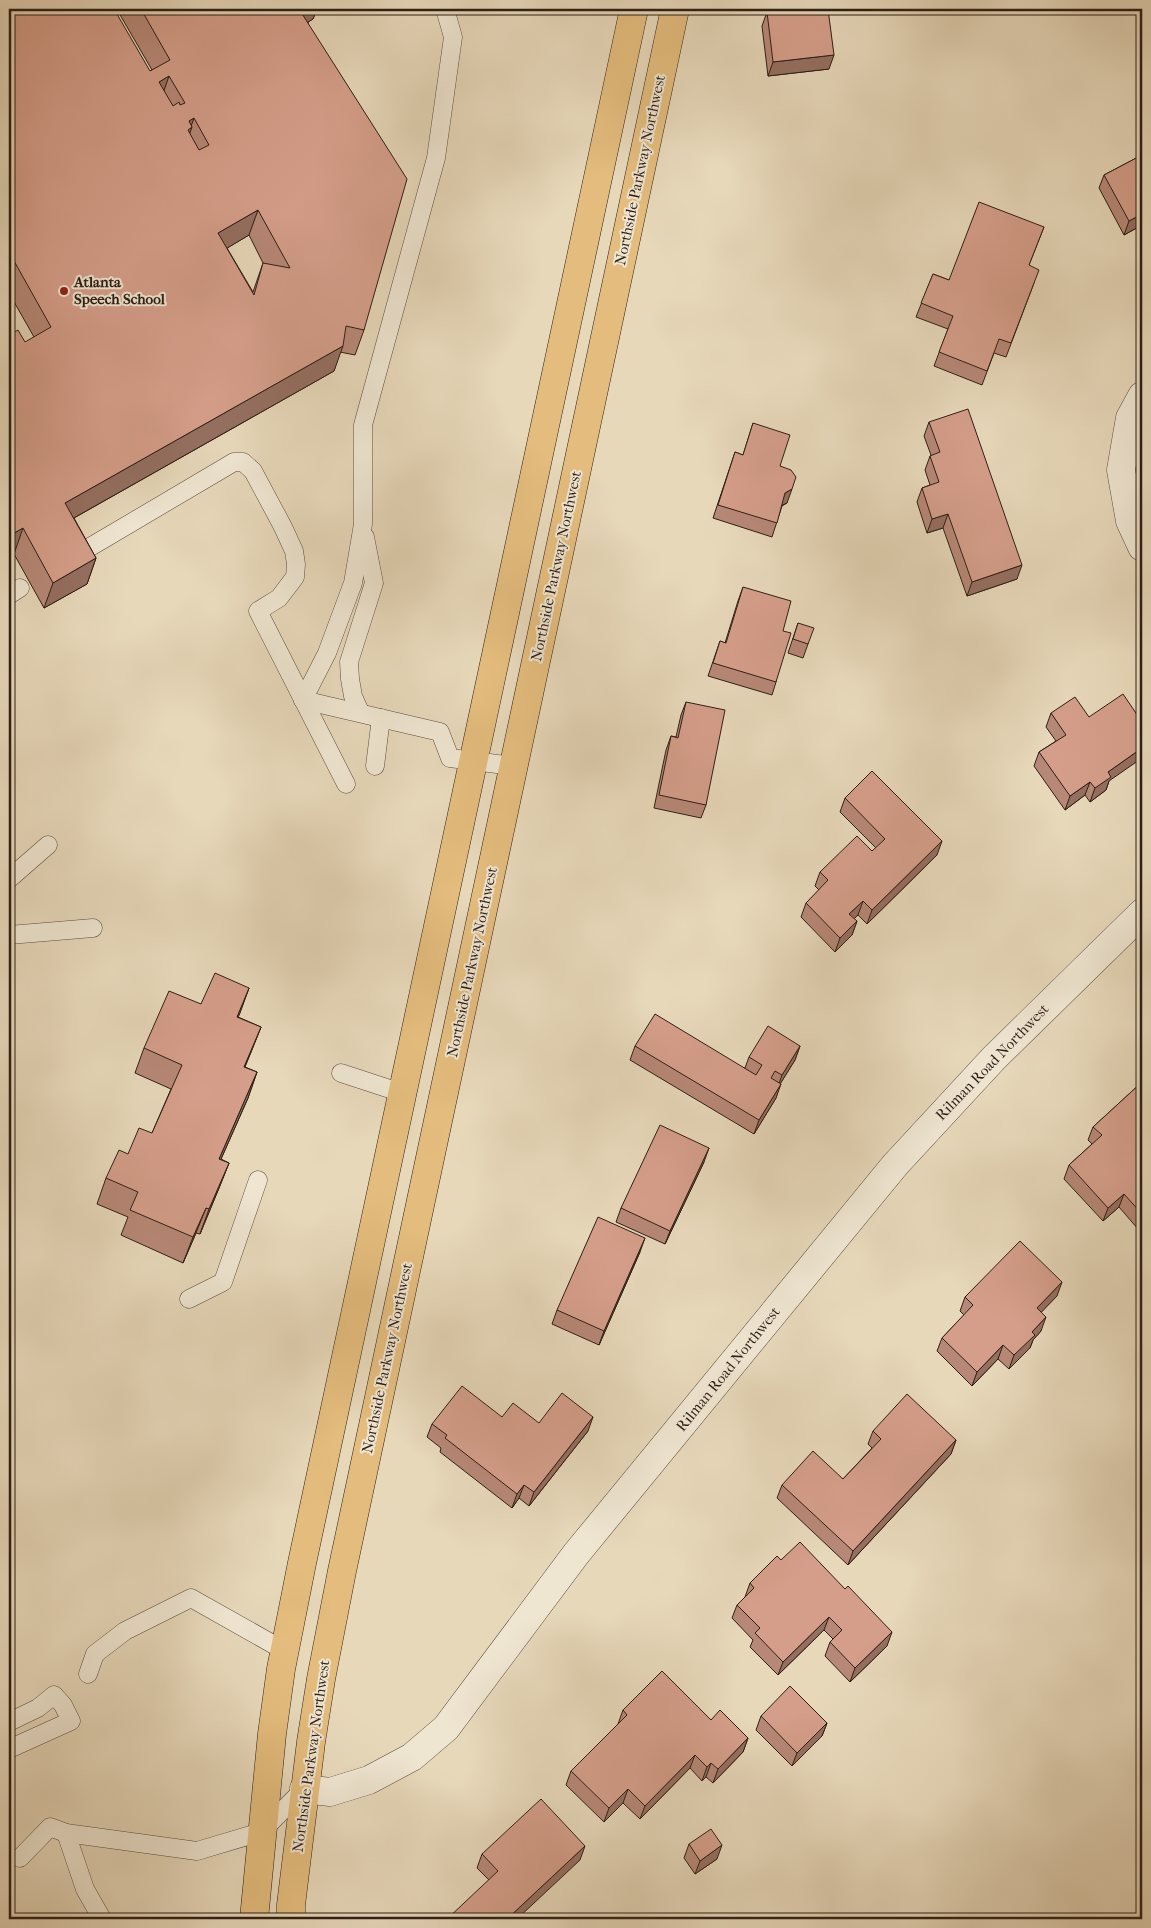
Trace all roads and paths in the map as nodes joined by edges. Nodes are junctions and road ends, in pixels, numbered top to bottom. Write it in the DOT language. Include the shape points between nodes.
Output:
graph roads {
  1 [pos="445,9"];
  2 [pos="634,9"];
  3 [pos="675,9"];
  4 [pos="1142,396"];
  5 [pos="363,524"];
  6 [pos="1142,547"];
  7 [pos="84,550"];
  8 [pos="303,700"];
  9 [pos="360,712"];
  10 [pos="381,718"];
  11 [pos="462,759"];
  12 [pos="375,766"];
  13 [pos="513,766"];
  14 [pos="346,784"];
  15 [pos="48,845"];
  16 [pos="9,879"];
  17 [pos="1142,913"];
  18 [pos="93,928"];
  19 [pos="9,935"];
  20 [pos="341,1073"];
  21 [pos="402,1093"];
  22 [pos="258,1180"];
  23 [pos="189,1299"];
  24 [pos="285,1651"];
  25 [pos="88,1674"];
  26 [pos="9,1722"];
  27 [pos="9,1749"];
  28 [pos="304,1789"];
  29 [pos="261,1832"];
  30 [pos="66,1833"];
  31 [pos="20,1858"];
  32 [pos="102,1919"];
  33 [pos="254,1919"];
  34 [pos="291,1919"];
  1 -- 5 [label="lane" via="453,37 436,158 363,425"];
  2 -- 11 [label="main road"];
  3 -- 13 [label="main road, Northside Parkway Northwest"];
  4 -- 6 [label="street" via="1130,418 1121,470 1130,521"];
  5 -- 8 [label="lane" via="352,583 327,653"];
  5 -- 9 [label="lane" via="374,583 349,662 353,696"];
  7 -- 8 [label="lane" via="234,462 243,462 253,471 294,551 295,577 279,598 258,611"];
  8 -- 9 [label="lane"];
  8 -- 14 [label="lane"];
  9 -- 10 [label="lane"];
  10 -- 11 [label="lane" via="440,732"];
  10 -- 12 [label="lane"];
  11 -- 13 [label="lane"];
  11 -- 21 [label="main road"];
  13 -- 28 [label="main road, Northside Parkway Northwest" via="342,1570"];
  15 -- 16 [label="lane"];
  17 -- 28 [label="street, Rilman Road Northwest" via="994,1058 894,1166 576,1554 446,1728 412,1757 368,1780 330,1792"];
  18 -- 19 [label="lane"];
  20 -- 21 [label="lane"];
  21 -- 24 [label="main road"];
  22 -- 23 [label="lane" via="223,1282"];
  24 -- 25 [label="lane" via="191,1598 125,1631 94,1654"];
  24 -- 29 [label="main road"];
  26 -- 27 [label="lane" via="38,1708 54,1695 71,1722"];
  28 -- 29 [label="lane"];
  28 -- 34 [label="main road, Northside Parkway Northwest"];
  29 -- 30 [label="lane" via="197,1851"];
  29 -- 33 [label="main road"];
  30 -- 31 [label="lane" via="50,1827"];
  30 -- 32 [label="lane" via="85,1889"];
}
